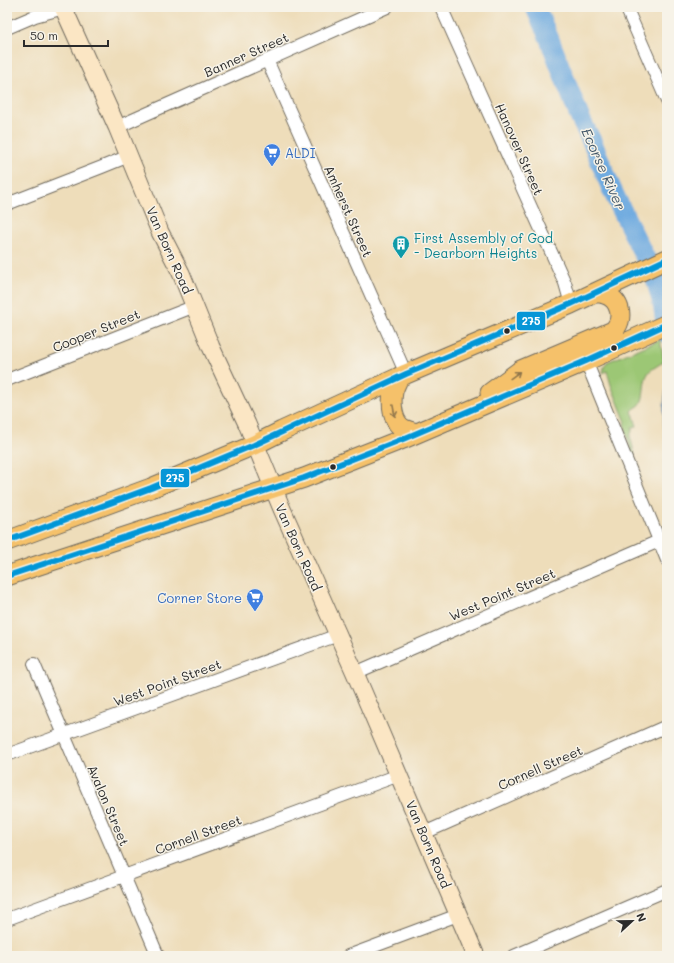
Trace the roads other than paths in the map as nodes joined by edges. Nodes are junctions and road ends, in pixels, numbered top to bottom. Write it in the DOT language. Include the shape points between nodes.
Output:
graph roads {
  1 [pos="64,7"];
  2 [pos="387,7"];
  3 [pos="441,7"];
  4 [pos="626,7"];
  5 [pos="7,28"];
  6 [pos="267,60"];
  7 [pos="667,101"];
  8 [pos="117,127"];
  9 [pos="129,156"];
  10 [pos="7,204"];
  11 [pos="663,261"];
  12 [pos="595,293"];
  13 [pos="571,304"];
  14 [pos="195,306"];
  15 [pos="661,327"];
  16 [pos="586,361"];
  17 [pos="403,376"];
  18 [pos="7,380"];
  19 [pos="460,414"];
  20 [pos="416,433"];
  21 [pos="254,445"];
  22 [pos="274,489"];
  23 [pos="7,541"];
  24 [pos="659,541"];
  25 [pos="667,560"];
  26 [pos="7,576"];
  27 [pos="338,634"];
  28 [pos="34,664"];
  29 [pos="355,673"];
  30 [pos="667,726"];
  31 [pos="65,735"];
  32 [pos="7,755"];
  33 [pos="399,775"];
  34 [pos="424,833"];
  35 [pos="124,876"];
  36 [pos="667,890"];
  37 [pos="458,915"];
  38 [pos="7,919"];
  39 [pos="158,956"];
  40 [pos="348,956"];
  41 [pos="476,956"];
  42 [pos="514,956"];
  1 -- 5 [label="street"];
  1 -- 8 [label="main road, Van Born Road"];
  2 -- 6 [label="street, Banner Street"];
  3 -- 13 [label="street, Hanover Street" via="565,283"];
  4 -- 7 [label="street"];
  6 -- 8 [label="street, Banner Street"];
  6 -- 17 [label="street, Amherst Street"];
  8 -- 9 [label="main road, Van Born Road"];
  9 -- 10 [label="street"];
  9 -- 14 [label="main road, Van Born Road" via="160,232"];
  11 -- 12 [label="main road"];
  12 -- 13 [label="main road"];
  19 -- 12 [label="main road, one-way" via="521,370 613,331 620,318 620,310 613,299"];
  13 -- 17 [label="main road"];
  14 -- 18 [label="street, Cooper Street"];
  14 -- 21 [label="main road, Van Born Road"];
  15 -- 16 [label="main road"];
  16 -- 19 [label="main road"];
  16 -- 24 [label="street"];
  17 -- 20 [label="main road, one-way" via="394,390 394,414 403,429"];
  17 -- 21 [label="main road"];
  19 -- 20 [label="main road"];
  20 -- 22 [label="main road"];
  21 -- 22 [label="main road, Van Born Road"];
  21 -- 23 [label="main road" via="151,488"];
  22 -- 26 [label="main road"];
  22 -- 27 [label="main road, Van Born Road"];
  24 -- 25 [label="street"];
  24 -- 29 [label="street, West Point Street"];
  27 -- 29 [label="main road, Van Born Road"];
  27 -- 31 [label="street, West Point Street"];
  28 -- 31 [label="street, Avalon Street"];
  29 -- 33 [label="main road, Van Born Road"];
  30 -- 34 [label="street, Cornell Street"];
  31 -- 32 [label="street, West Point Street"];
  31 -- 35 [label="street, Avalon Street"];
  33 -- 34 [label="main road, Van Born Road"];
  33 -- 35 [label="street, Cornell Street"];
  34 -- 37 [label="main road, Van Born Road"];
  35 -- 38 [label="street, Cornell Street"];
  35 -- 39 [label="street, Avalon Street"];
  36 -- 42 [label="street"];
  37 -- 40 [label="street"];
  37 -- 41 [label="main road, Van Born Road"];
}
